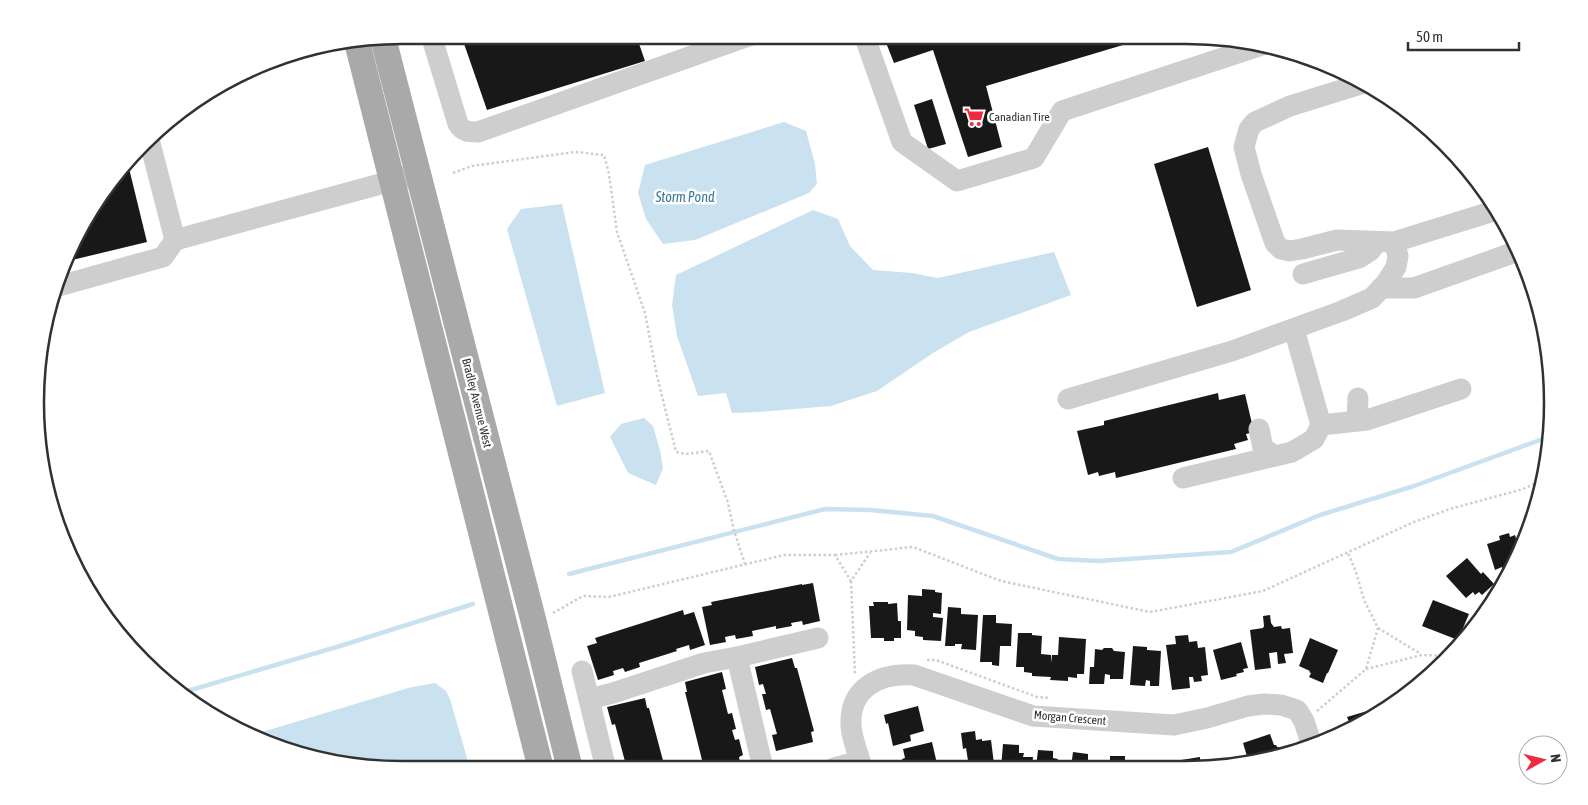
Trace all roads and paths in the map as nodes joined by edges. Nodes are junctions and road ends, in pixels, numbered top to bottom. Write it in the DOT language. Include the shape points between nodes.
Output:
graph roads {
  1 [pos="435,44"];
  2 [pos="726,44"];
  3 [pos="867,44"];
  4 [pos="385,45"];
  5 [pos="358,47"];
  6 [pos="1246,49"];
  7 [pos="1354,86"];
  8 [pos="151,147"];
  9 [pos="453,173"];
  10 [pos="418,174"];
  11 [pos="392,180"];
  12 [pos="1489,212"];
  13 [pos="175,240"];
  14 [pos="1386,242"];
  15 [pos="1511,253"];
  16 [pos="1303,274"];
  17 [pos="64,285"];
  18 [pos="1381,288"];
  19 [pos="1294,329"];
  20 [pos="1461,389"];
  21 [pos="1358,398"];
  22 [pos="1068,399"];
  23 [pos="1357,421"];
  24 [pos="1321,425"];
  25 [pos="1259,429"];
  26 [pos="1275,456"];
  27 [pos="1183,478"];
  28 [pos="1534,484"];
  29 [pos="870,552"];
  30 [pos="1348,553"];
  31 [pos="835,555"];
  32 [pos="745,564"];
  33 [pos="850,580"];
  34 [pos="548,616"];
  35 [pos="1378,628"];
  36 [pos="818,638"];
  37 [pos="1422,655"];
  38 [pos="1439,656"];
  39 [pos="737,657"];
  40 [pos="926,660"];
  41 [pos="862,668"];
  42 [pos="1366,669"];
  43 [pos="582,671"];
  44 [pos="855,672"];
  45 [pos="856,697"];
  46 [pos="1056,698"];
  47 [pos="589,699"];
  48 [pos="1313,713"];
  49 [pos="1326,728"];
  50 [pos="1328,732"];
  51 [pos="1312,738"];
  52 [pos="538,761"];
  53 [pos="568,761"];
  54 [pos="604,761"];
  55 [pos="761,761"];
  56 [pos="860,761"];
  1 -- 2 [label="street" via="458,124 467,132 478,132"];
  3 -- 6 [label="street" via="902,142 957,180 1034,158 1062,110"];
  4 -- 10 [label="main road, Bradley Avenue West"];
  5 -- 11 [label="main road"];
  7 -- 14 [label="street" via="1260,119 1249,129 1244,147 1250,174 1275,243 1281,249 1302,250 1337,240"];
  8 -- 13 [label="street"];
  9 -- 32 [label="path" via="472,166 575,152 604,155 617,232 645,312 676,452 709,452"];
  10 -- 11 [label="street"];
  10 -- 53 [label="main road, Bradley Avenue West"];
  11 -- 13 [label="street"];
  11 -- 52 [label="main road"];
  12 -- 14 [label="street"];
  13 -- 17 [label="street" via="163,256"];
  14 -- 16 [label="street" via="1359,258"];
  14 -- 18 [label="street" via="1398,256 1396,267"];
  15 -- 18 [label="street" via="1414,288"];
  18 -- 19 [label="street" via="1372,298"];
  19 -- 22 [label="street" via="1232,351"];
  19 -- 24 [label="street"];
  20 -- 23 [label="street"];
  21 -- 23 [label="street"];
  23 -- 24 [label="street"];
  24 -- 26 [label="street" via="1314,439 1292,452"];
  25 -- 26 [label="street" via="1263,448"];
  26 -- 27 [label="street"];
  28 -- 30 [label="path" via="1414,522"];
  29 -- 30 [label="path" via="913,547 1001,581 1150,612 1263,591"];
  29 -- 31 [label="path"];
  29 -- 33 [label="path"];
  30 -- 35 [label="path" via="1364,600"];
  31 -- 32 [label="path" via="784,555"];
  31 -- 33 [label="path"];
  32 -- 34 [label="path" via="609,597 583,596"];
  33 -- 44 [label="path"];
  35 -- 37 [label="path"];
  35 -- 42 [label="path"];
  36 -- 39 [label="street"];
  37 -- 38 [label="path"];
  37 -- 42 [label="path"];
  39 -- 47 [label="street"];
  39 -- 55 [label="street"];
  40 -- 46 [label="path" via="936,660 1037,697"];
  41 -- 44 [label="path"];
  42 -- 48 [label="path"];
  43 -- 47 [label="street"];
  44 -- 45 [label="path"];
  45 -- 48 [label="street, Morgan Crescent" via="877,680 900,674 1033,716 1174,725 1264,704"];
  45 -- 56 [label="street" via="851,727"];
  47 -- 54 [label="street"];
  48 -- 51 [label="street"];
  49 -- 50 [label="path"];
}
